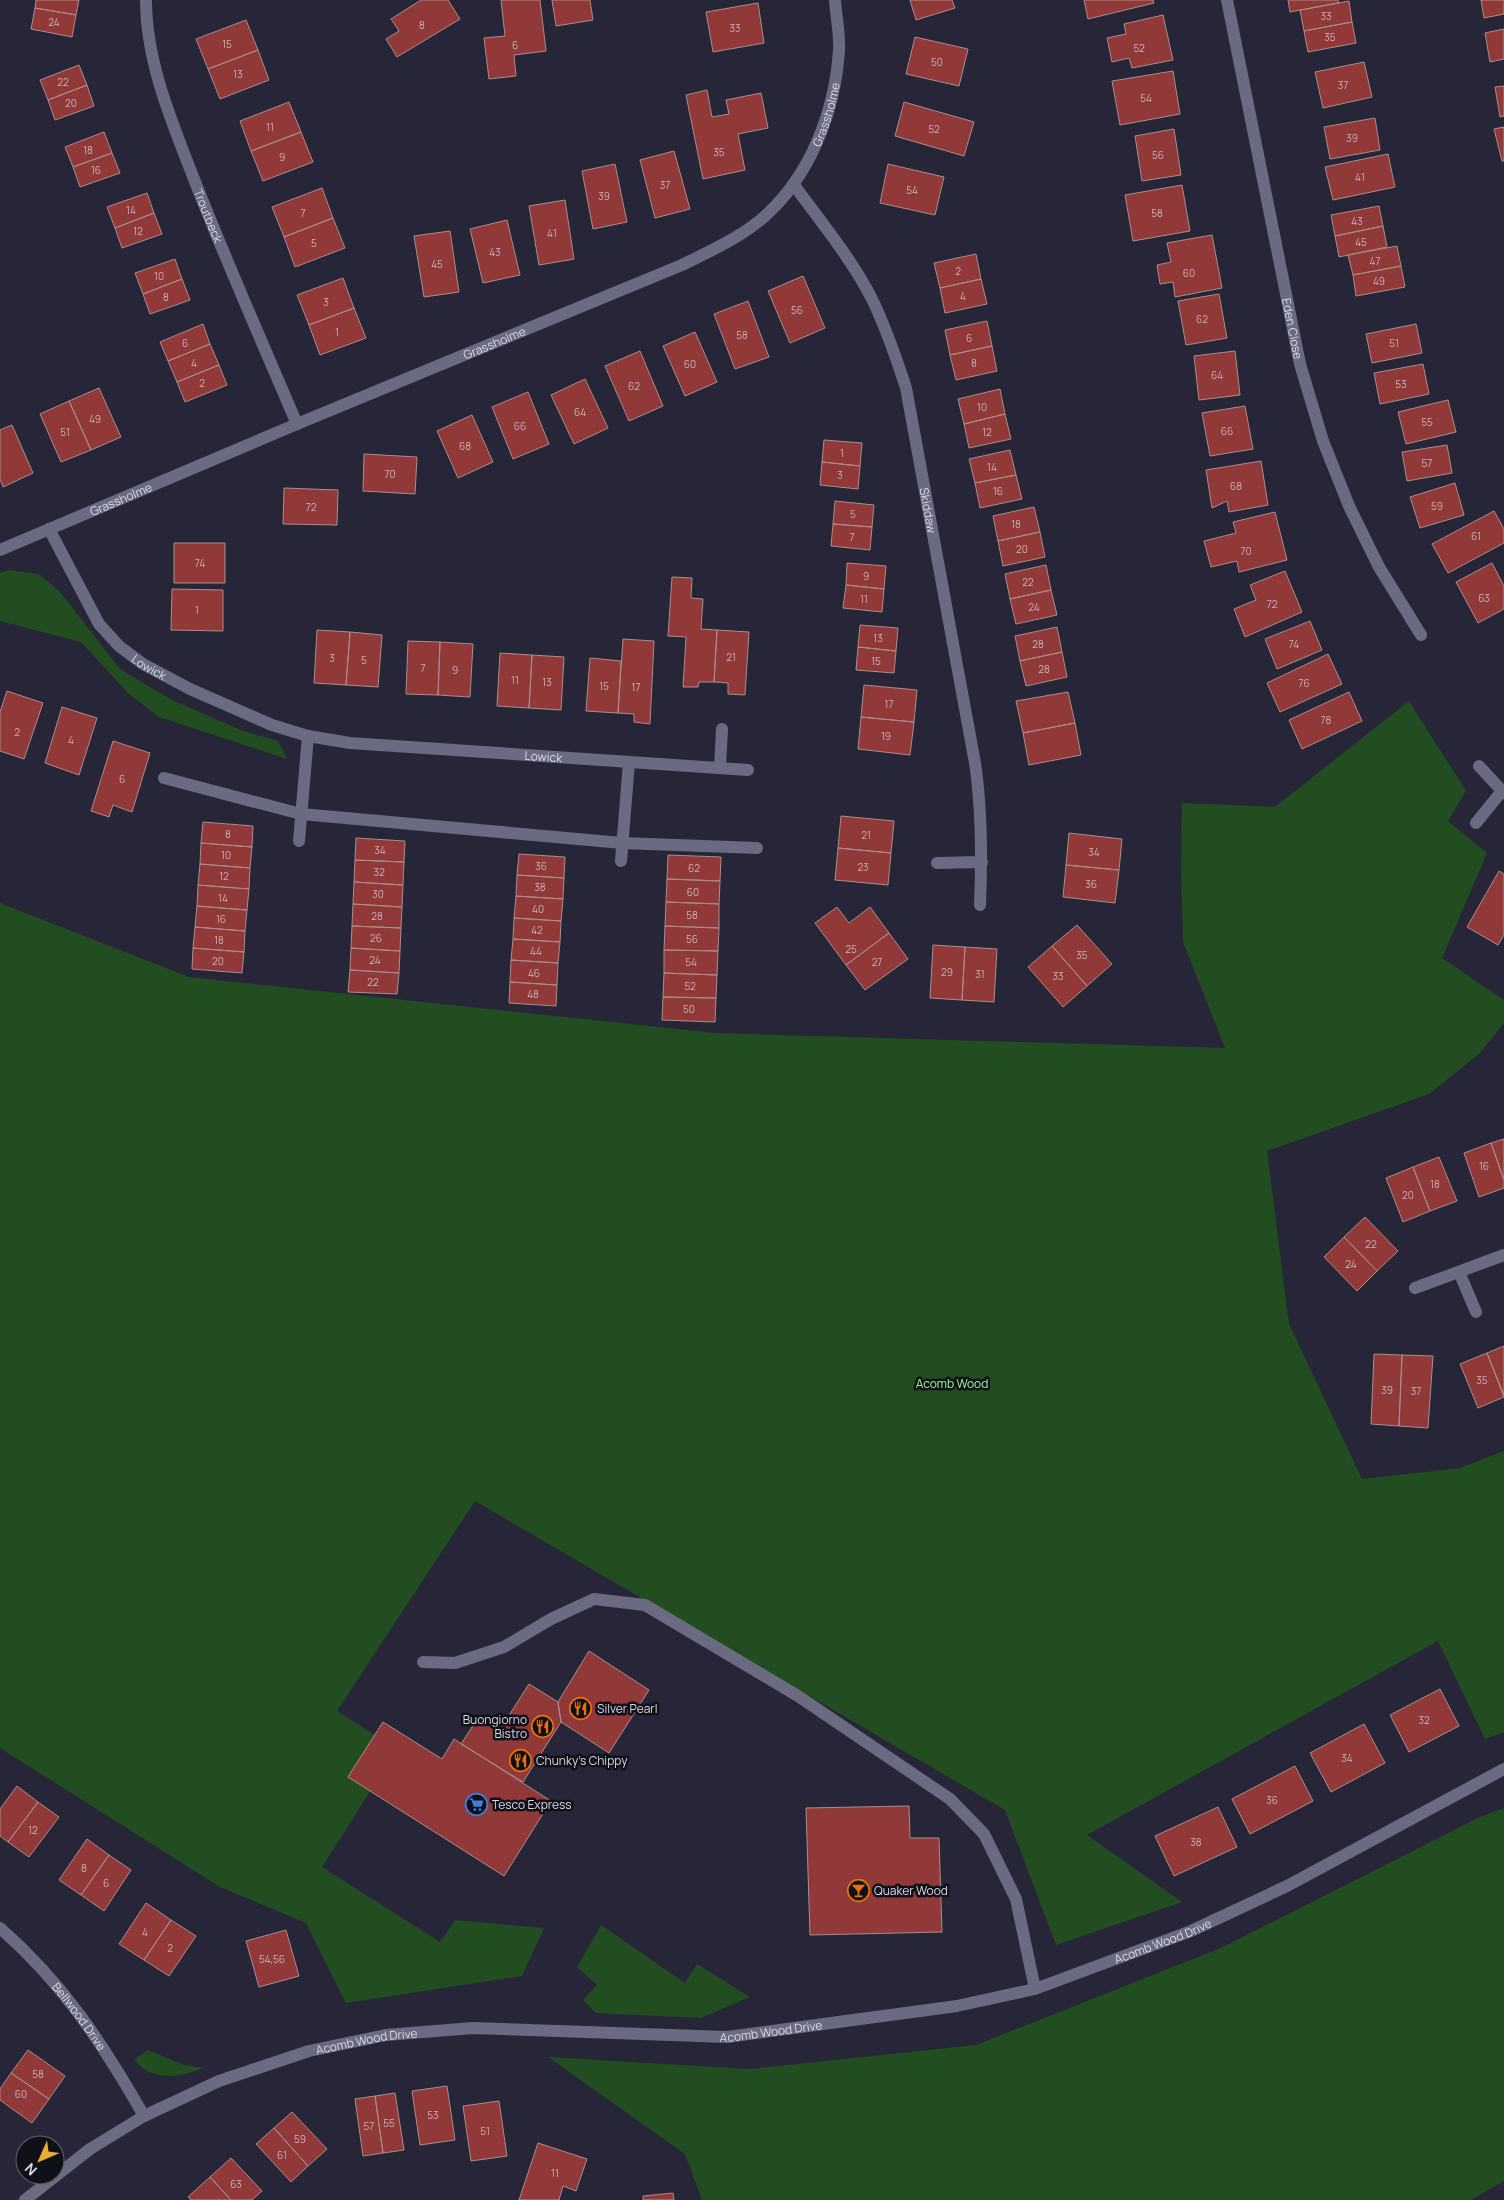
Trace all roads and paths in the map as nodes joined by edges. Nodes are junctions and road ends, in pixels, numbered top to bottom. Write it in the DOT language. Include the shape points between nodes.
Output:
graph roads {
  1 [pos="146,0"];
  2 [pos="835,0"];
  3 [pos="1226,0"];
  4 [pos="794,186"];
  5 [pos="297,424"];
  6 [pos="49,530"];
  7 [pos="0,550"];
  8 [pos="1421,635"];
  9 [pos="722,729"];
  10 [pos="308,736"];
  11 [pos="629,762"];
  12 [pos="1479,766"];
  13 [pos="720,768"];
  14 [pos="748,770"];
  15 [pos="164,778"];
  16 [pos="1503,792"];
  17 [pos="301,814"];
  18 [pos="1476,823"];
  19 [pos="299,841"];
  20 [pos="622,843"];
  21 [pos="757,848"];
  22 [pos="621,861"];
  23 [pos="982,862"];
  24 [pos="937,863"];
  25 [pos="980,905"];
  26 [pos="1504,1254"];
  27 [pos="1459,1272"];
  28 [pos="1415,1288"];
  29 [pos="1476,1312"];
  30 [pos="423,1662"];
  31 [pos="1504,1769"];
  32 [pos="0,1928"];
  33 [pos="1035,1989"];
  34 [pos="144,2116"];
  35 [pos="25,2200"];
  1 -- 5 [label="street, Troutbeck" via="152,48 165,102 221,248"];
  2 -- 4 [label="street, Grassholme" via="839,48 834,92 819,137"];
  3 -- 8 [label="street, Eden Close" via="1298,355 1323,441 1349,506 1379,567"];
  4 -- 5 [label="street, Grassholme" via="764,218 716,248"];
  4 -- 23 [label="street, Skiddaw" via="836,242 871,297 890,339 906,388 980,793"];
  5 -- 6 [label="street, Grassholme"];
  6 -- 7 [label="street, Grassholme"];
  6 -- 10 [label="street, Lowick" via="99,624 119,646 143,664 190,688"];
  9 -- 13 [label="street"];
  10 -- 11 [label="street, Lowick" via="350,743"];
  10 -- 17 [label="street"];
  11 -- 13 [label="street, Lowick"];
  11 -- 20 [label="street"];
  12 -- 16 [label="street"];
  13 -- 14 [label="street, Lowick"];
  15 -- 17 [label="street"];
  16 -- 18 [label="street"];
  17 -- 19 [label="street"];
  17 -- 20 [label="street"];
  20 -- 21 [label="street"];
  20 -- 22 [label="street"];
  23 -- 24 [label="street"];
  23 -- 25 [label="street, Skiddaw"];
  26 -- 27 [label="street"];
  27 -- 28 [label="street"];
  27 -- 29 [label="street"];
  30 -- 33 [label="street" via="455,1662 504,1647 594,1599 645,1605 803,1700 950,1799 984,1834 1016,1899"];
  31 -- 33 [label="street, Acomb Wood Drive" via="1287,1886 1191,1931"];
  32 -- 34 [label="street, Bellwood Drive" via="70,2001 109,2055"];
  33 -- 34 [label="street, Acomb Wood Drive" via="957,2006 727,2037 473,2028 386,2035 309,2051 219,2081"];
  34 -- 35 [label="street, Acomb Wood Drive" via="90,2149"];
}
